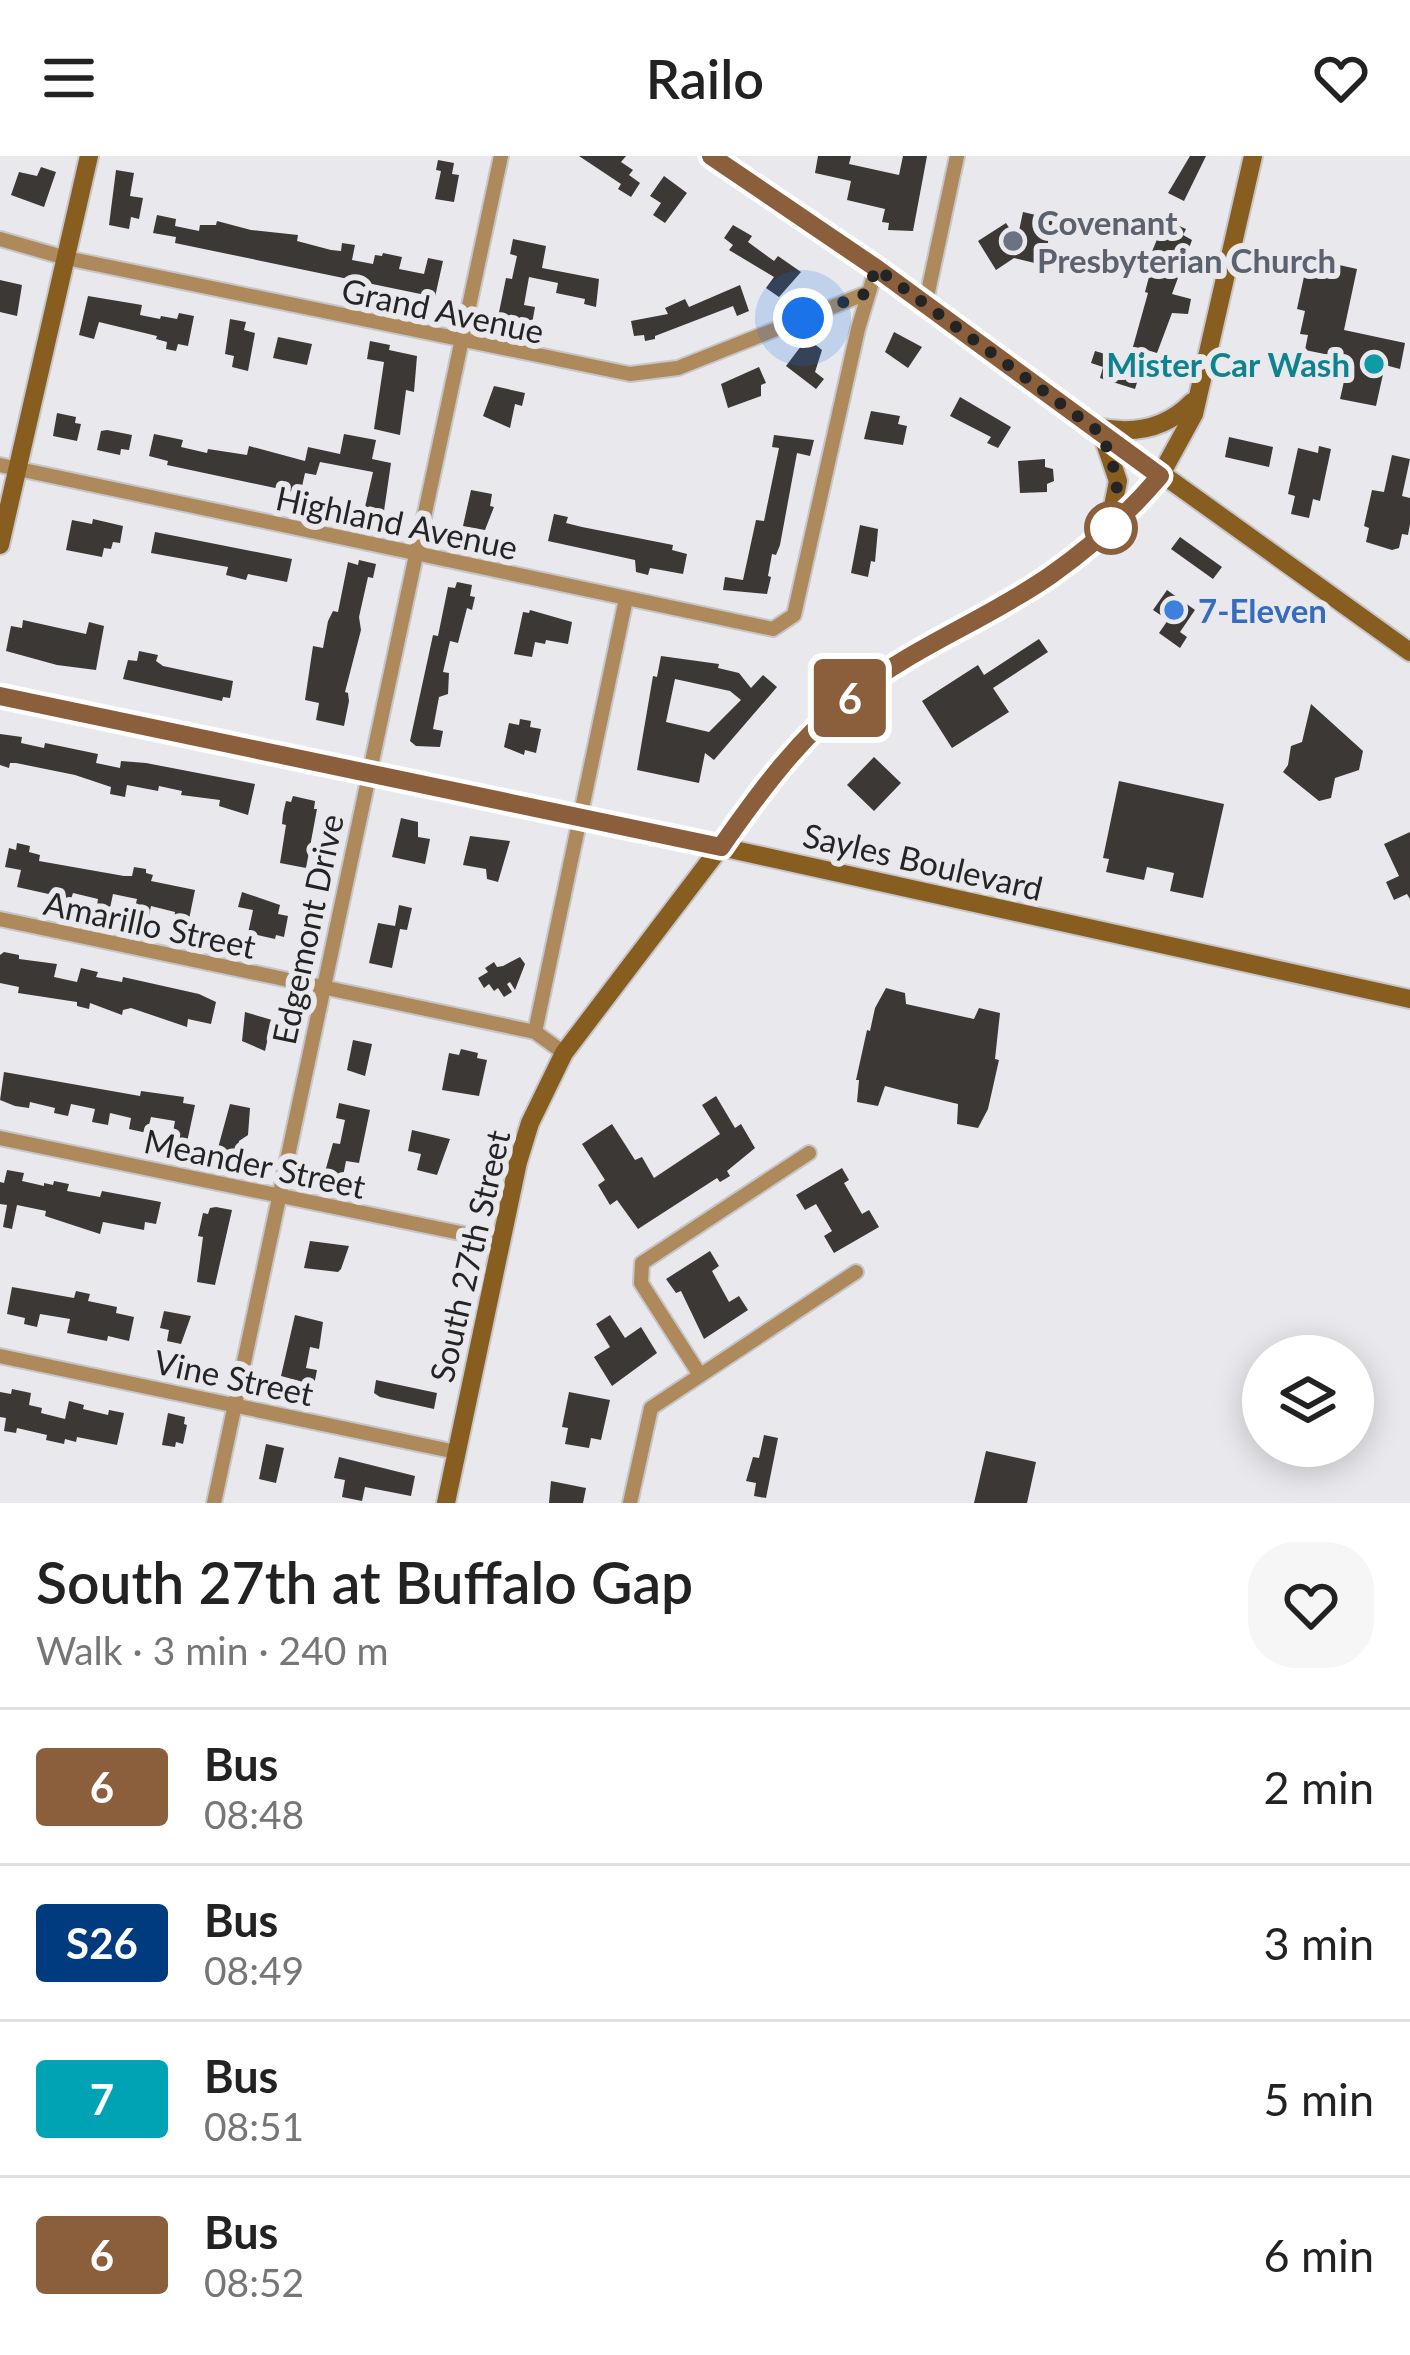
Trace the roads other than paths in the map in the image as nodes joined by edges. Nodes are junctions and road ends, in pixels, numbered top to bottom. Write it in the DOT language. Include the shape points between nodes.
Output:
graph roads {
  1 [pos="89,156"];
  2 [pos="500,156"];
  3 [pos="711,156"];
  4 [pos="957,156"];
  5 [pos="1253,156"];
  6 [pos="0,238"];
  7 [pos="66,258"];
  8 [pos="876,268"];
  9 [pos="867,293"];
  10 [pos="925,306"];
  11 [pos="460,342"];
  12 [pos="1199,394"];
  13 [pos="1096,430"];
  14 [pos="8,466"];
  15 [pos="1160,476"];
  16 [pos="1108,531"];
  17 [pos="0,545"];
  18 [pos="414,554"];
  19 [pos="626,599"];
  20 [pos="1410,652"];
  21 [pos="0,696"];
  22 [pos="368,772"];
  23 [pos="580,817"];
  24 [pos="721,847"];
  25 [pos="0,919"];
  26 [pos="322,988"];
  27 [pos="1410,999"];
  28 [pos="536,1033"];
  29 [pos="564,1053"];
  30 [pos="0,1138"];
  31 [pos="809,1154"];
  32 [pos="278,1196"];
  33 [pos="500,1241"];
  34 [pos="856,1271"];
  35 [pos="0,1356"];
  36 [pos="700,1375"];
  37 [pos="234,1405"];
  38 [pos="456,1452"];
  39 [pos="214,1503"];
  40 [pos="446,1503"];
  41 [pos="630,1503"];
  1 -- 7 [label="main road"];
  2 -- 11 [label="street, Edgemont Drive"];
  3 -- 8 [label="main road"];
  4 -- 10 [label="street"];
  5 -- 12 [label="main road, South 27th Street"];
  6 -- 7 [label="street, Grand Avenue"];
  7 -- 11 [label="street, Grand Avenue"];
  7 -- 14 [label="main road"];
  8 -- 9 [label="street"];
  8 -- 10 [label="main road"];
  9 -- 11 [label="street, Grand Avenue" via="656,373 606,372"];
  9 -- 19 [label="street, Highland Avenue" via="794,615 783,626 760,628"];
  10 -- 13 [label="main road"];
  11 -- 18 [label="street, Edgemont Drive"];
  12 -- 13 [label="main road" via="1161,426"];
  12 -- 15 [label="main road, South 27th Street"];
  13 -- 15 [label="main road"];
  13 -- 16 [label="main road" via="1118,481"];
  14 -- 17 [label="main road"];
  14 -- 18 [label="street, Highland Avenue"];
  15 -- 16 [label="main road, South 27th Street"];
  15 -- 20 [label="main road"];
  16 -- 24 [label="main road, South 27th Street" via="1048,577 856,693 798,745"];
  18 -- 19 [label="street, Highland Avenue"];
  18 -- 22 [label="street, Edgemont Drive"];
  19 -- 23 [label="street"];
  21 -- 22 [label="main road, Sayles Boulevard"];
  22 -- 23 [label="main road, Sayles Boulevard"];
  22 -- 26 [label="street, Edgemont Drive"];
  23 -- 24 [label="main road, Sayles Boulevard"];
  23 -- 28 [label="street"];
  24 -- 27 [label="main road, Sayles Boulevard"];
  24 -- 29 [label="main road, South 27th Street"];
  25 -- 26 [label="street, Amarillo Street"];
  26 -- 28 [label="street, Amarillo Street"];
  26 -- 32 [label="street, Edgemont Drive"];
  28 -- 29 [label="street, Amarillo Street"];
  29 -- 33 [label="main road, South 27th Street" via="530,1123"];
  30 -- 32 [label="street, Meander Street"];
  31 -- 36 [label="street" via="638,1270"];
  32 -- 33 [label="street, Meander Street"];
  32 -- 37 [label="street, Edgemont Drive"];
  33 -- 38 [label="main road, South 27th Street"];
  34 -- 36 [label="street"];
  35 -- 37 [label="street, Vine Street"];
  36 -- 41 [label="street" via="651,1408"];
  37 -- 38 [label="street, Vine Street"];
  37 -- 39 [label="street, Edgemont Drive"];
  38 -- 40 [label="main road, South 27th Street"];
}
